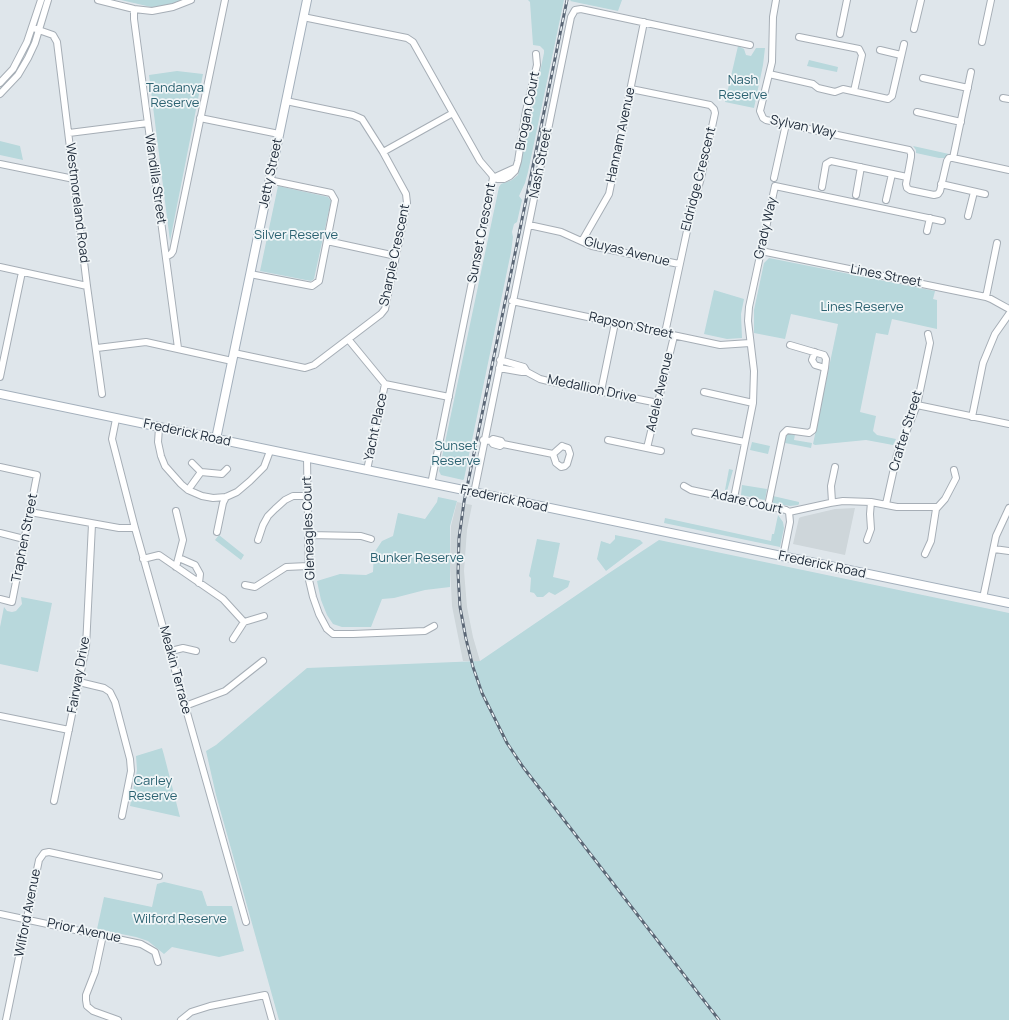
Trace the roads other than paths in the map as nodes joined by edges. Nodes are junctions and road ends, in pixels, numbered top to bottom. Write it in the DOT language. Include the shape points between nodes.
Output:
graph roads {
  1 [pos="41,0"];
  2 [pos="48,0"];
  3 [pos="98,0"];
  4 [pos="191,0"];
  5 [pos="225,0"];
  6 [pos="307,0"];
  7 [pos="776,0"];
  8 [pos="847,0"];
  9 [pos="921,0"];
  10 [pos="991,0"];
  11 [pos="134,9"];
  12 [pos="303,17"];
  13 [pos="644,22"];
  14 [pos="33,28"];
  15 [pos="914,29"];
  16 [pos="40,30"];
  17 [pos="840,34"];
  18 [pos="799,37"];
  19 [pos="982,42"];
  20 [pos="904,44"];
  21 [pos="750,45"];
  22 [pos="880,50"];
  23 [pos="536,54"];
  24 [pos="902,54"];
  25 [pos="971,72"];
  26 [pos="769,74"];
  27 [pos="923,78"];
  28 [pos="1,81"];
  29 [pos="8,86"];
  30 [pos="968,88"];
  31 [pos="631,89"];
  32 [pos="854,91"];
  33 [pos="0,94"];
  34 [pos="286,100"];
  35 [pos="917,112"];
  36 [pos="453,113"];
  37 [pos="200,118"];
  38 [pos="961,122"];
  39 [pos="148,123"];
  40 [pos="786,124"];
  41 [pos="69,133"];
  42 [pos="279,134"];
  43 [pos="383,152"];
  44 [pos="953,158"];
  45 [pos="0,164"];
  46 [pos="861,167"];
  47 [pos="1009,170"];
  48 [pos="892,174"];
  49 [pos="907,177"];
  50 [pos="493,178"];
  51 [pos="774,178"];
  52 [pos="74,179"];
  53 [pos="269,180"];
  54 [pos="941,184"];
  55 [pos="822,187"];
  56 [pos="974,192"];
  57 [pos="985,194"];
  58 [pos="856,195"];
  59 [pos="886,200"];
  60 [pos="968,216"];
  61 [pos="930,218"];
  62 [pos="942,221"];
  63 [pos="529,225"];
  64 [pos="927,231"];
  65 [pos="327,241"];
  66 [pos="582,241"];
  67 [pos="997,243"];
  68 [pos="761,251"];
  69 [pos="396,256"];
  70 [pos="166,257"];
  71 [pos="679,264"];
  72 [pos="0,267"];
  73 [pos="22,272"];
  74 [pos="250,274"];
  75 [pos="87,286"];
  76 [pos="986,297"];
  77 [pos="512,301"];
  78 [pos="1009,310"];
  79 [pos="1009,314"];
  80 [pos="615,323"];
  81 [pos="664,333"];
  82 [pos="928,334"];
  83 [pos="674,336"];
  84 [pos="348,339"];
  85 [pos="750,343"];
  86 [pos="790,345"];
  87 [pos="97,348"];
  88 [pos="178,348"];
  89 [pos="815,352"];
  90 [pos="233,357"];
  91 [pos="500,360"];
  92 [pos="498,368"];
  93 [pos="825,368"];
  94 [pos="527,372"];
  95 [pos="0,377"];
  96 [pos="385,384"];
  97 [pos="601,391"];
  98 [pos="704,392"];
  99 [pos="0,394"];
  100 [pos="102,394"];
  101 [pos="449,397"];
  102 [pos="658,403"];
  103 [pos="754,403"];
  104 [pos="917,405"];
  105 [pos="972,417"];
  106 [pos="116,418"];
  107 [pos="1009,424"];
  108 [pos="159,428"];
  109 [pos="695,432"];
  110 [pos="216,439"];
  111 [pos="484,440"];
  112 [pos="608,440"];
  113 [pos="745,442"];
  114 [pos="647,448"];
  115 [pos="270,451"];
  116 [pos="661,451"];
  117 [pos="553,454"];
  118 [pos="307,458"];
  119 [pos="192,463"];
  120 [pos="0,467"];
  121 [pos="835,467"];
  122 [pos="227,469"];
  123 [pos="368,470"];
  124 [pos="954,470"];
  125 [pos="201,472"];
  126 [pos="431,484"];
  127 [pos="684,486"];
  128 [pos="188,490"];
  129 [pos="474,493"];
  130 [pos="307,496"];
  131 [pos="226,497"];
  132 [pos="734,498"];
  133 [pos="832,502"];
  134 [pos="871,502"];
  135 [pos="886,504"];
  136 [pos="768,506"];
  137 [pos="937,507"];
  138 [pos="1009,508"];
  139 [pos="176,511"];
  140 [pos="30,512"];
  141 [pos="789,512"];
  142 [pos="92,524"];
  143 [pos="135,528"];
  144 [pos="217,532"];
  145 [pos="0,533"];
  146 [pos="308,535"];
  147 [pos="24,539"];
  148 [pos="371,539"];
  149 [pos="258,540"];
  150 [pos="867,540"];
  151 [pos="994,549"];
  152 [pos="1009,551"];
  153 [pos="925,554"];
  154 [pos="784,557"];
  155 [pos="179,558"];
  156 [pos="143,559"];
  157 [pos="308,566"];
  158 [pos="176,567"];
  159 [pos="199,583"];
  160 [pos="245,585"];
  161 [pos="983,598"];
  162 [pos="0,599"];
  163 [pos="1009,604"];
  164 [pos="264,616"];
  165 [pos="244,622"];
  166 [pos="434,626"];
  167 [pos="233,639"];
  168 [pos="171,651"];
  169 [pos="196,651"];
  170 [pos="263,661"];
  171 [pos="79,682"];
  172 [pos="185,706"];
  173 [pos="0,716"];
  174 [pos="69,730"];
  175 [pos="54,801"];
  176 [pos="122,816"];
  177 [pos="159,876"];
  178 [pos="0,914"];
  179 [pos="28,919"];
  180 [pos="246,922"];
  181 [pos="103,935"];
  182 [pos="158,962"];
  183 [pos="6,1020"];
  184 [pos="118,1020"];
  185 [pos="181,1020"];
  186 [pos="272,1020"];
  1 -- 14 [label="street"];
  2 -- 16 [label="street"];
  3 -- 11 [label="street"];
  4 -- 11 [label="street" via="162,10"];
  5 -- 37 [label="street"];
  6 -- 12 [label="main road, Jetty Street"];
  7 -- 26 [label="street, Sylvan Way"];
  8 -- 17 [label="street"];
  9 -- 15 [label="street"];
  10 -- 19 [label="street"];
  11 -- 39 [label="street, Wandilla Street"];
  12 -- 34 [label="main road, Jetty Street"];
  12 -- 36 [label="street, Sunset Crescent" via="407,38 413,42"];
  13 -- 21 [label="street, Nash Street"];
  13 -- 31 [label="street, Hannam Avenue"];
  13 -- 63 [label="street, Nash Street" via="581,9 575,10 571,16"];
  14 -- 16 [label="street, Westmoreland Road"];
  14 -- 28 [label="street" via="13,69"];
  16 -- 29 [label="street" via="28,58"];
  16 -- 41 [label="street, Westmoreland Road" via="53,35 57,42"];
  18 -- 32 [label="street" via="859,49 862,56"];
  20 -- 24 [label="street"];
  22 -- 24 [label="street"];
  23 -- 50 [label="street, Brogan Court" via="537,65 515,171 504,179"];
  24 -- 32 [label="street" via="890,98"];
  25 -- 30 [label="street"];
  26 -- 32 [label="street" via="835,92 842,89"];
  26 -- 40 [label="street, Sylvan Way" via="761,115 766,120"];
  27 -- 30 [label="street"];
  28 -- 29 [label="street"];
  29 -- 33 [label="street"];
  30 -- 38 [label="street"];
  31 -- 66 [label="street, Hannam Avenue" via="609,194"];
  31 -- 71 [label="street, Eldridge Crescent" via="710,105 714,109 701,178"];
  34 -- 42 [label="main road, Jetty Street"];
  34 -- 43 [label="street, Sharpie Crescent" via="353,115 362,120"];
  35 -- 38 [label="street"];
  36 -- 43 [label="street"];
  36 -- 50 [label="street, Sunset Crescent" via="480,161"];
  37 -- 42 [label="street"];
  37 -- 70 [label="street" via="173,251"];
  38 -- 44 [label="street"];
  39 -- 41 [label="street"];
  39 -- 70 [label="street, Wandilla Street"];
  40 -- 49 [label="street, Sylvan Way" via="909,150 912,157"];
  40 -- 51 [label="street"];
  41 -- 52 [label="street, Westmoreland Road"];
  42 -- 53 [label="main road, Jetty Street"];
  43 -- 69 [label="street, Sharpie Crescent" via="406,194 407,203"];
  44 -- 47 [label="street"];
  44 -- 54 [label="street" via="947,161"];
  45 -- 52 [label="street"];
  46 -- 48 [label="street"];
  46 -- 55 [label="street" via="828,162"];
  46 -- 58 [label="street"];
  48 -- 49 [label="street"];
  48 -- 59 [label="street"];
  49 -- 54 [label="street" via="906,184 910,190 934,195 938,194"];
  50 -- 101 [label="street, Sunset Crescent"];
  52 -- 75 [label="street, Westmoreland Road"];
  53 -- 65 [label="street" via="331,193 335,200"];
  53 -- 74 [label="main road, Jetty Street"];
  54 -- 56 [label="street"];
  56 -- 57 [label="street"];
  56 -- 60 [label="street"];
  61 -- 62 [label="street, Grady Way"];
  61 -- 64 [label="street"];
  61 -- 68 [label="street, Grady Way" via="775,186"];
  63 -- 66 [label="street, Gluyas Avenue" via="561,232"];
  63 -- 77 [label="street, Nash Street"];
  65 -- 69 [label="street"];
  65 -- 74 [label="street" via="319,281 312,286"];
  66 -- 71 [label="street, Gluyas Avenue" via="592,246"];
  67 -- 76 [label="street"];
  68 -- 76 [label="street, Lines Street"];
  68 -- 85 [label="street, Grady Way" via="749,307"];
  69 -- 84 [label="street, Sharpie Crescent" via="385,309"];
  70 -- 88 [label="street, Wandilla Street"];
  71 -- 81 [label="street, Eldridge Crescent"];
  72 -- 73 [label="street"];
  73 -- 75 [label="street"];
  73 -- 95 [label="street"];
  74 -- 90 [label="main road, Jetty Street"];
  75 -- 87 [label="street, Westmoreland Road"];
  76 -- 78 [label="street, Lines Street"];
  77 -- 80 [label="street, Rapson Street"];
  77 -- 91 [label="street, Nash Street"];
  79 -- 105 [label="street" via="995,334 983,363"];
  80 -- 81 [label="street, Rapson Street"];
  80 -- 97 [label="street"];
  81 -- 83 [label="street, Rapson Street"];
  82 -- 104 [label="street, Crafter Street" via="930,343"];
  83 -- 85 [label="street, Rapson Street" via="725,345"];
  83 -- 102 [label="street, Adele Avenue"];
  84 -- 90 [label="street, Sharpie Crescent" via="314,365 305,368"];
  84 -- 96 [label="street"];
  85 -- 103 [label="street, Grady Way" via="754,371"];
  86 -- 89 [label="street"];
  87 -- 88 [label="street, Sharpie Crescent" via="146,342"];
  87 -- 100 [label="street, Westmoreland Road"];
  88 -- 90 [label="street, Sharpie Crescent"];
  89 -- 93 [label="street" via="825,357"];
  89 -- 93 [label="street" via="813,363"];
  90 -- 110 [label="main road, Jetty Street"];
  91 -- 92 [label="street, Nash Street"];
  91 -- 94 [label="street, Medallion Drive" via="524,367"];
  92 -- 94 [label="street, Medallion Drive"];
  92 -- 111 [label="street, Nash Street"];
  93 -- 136 [label="street" via="813,430 809,434 787,430 783,434"];
  94 -- 97 [label="street, Medallion Drive" via="540,379"];
  96 -- 101 [label="street"];
  96 -- 123 [label="street, Yacht Place"];
  97 -- 102 [label="street, Medallion Drive"];
  98 -- 103 [label="street"];
  99 -- 106 [label="main road, Frederick Road"];
  101 -- 126 [label="street, Sunset Crescent"];
  102 -- 114 [label="street, Adele Avenue"];
  103 -- 113 [label="street, Grady Way"];
  104 -- 105 [label="street"];
  104 -- 135 [label="street, Crafter Street" via="897,455"];
  105 -- 107 [label="street"];
  106 -- 108 [label="main road, Frederick Road"];
  106 -- 143 [label="street, Meakin Terrace" via="112,439"];
  108 -- 110 [label="main road, Frederick Road"];
  108 -- 128 [label="street" via="158,442 165,466"];
  109 -- 113 [label="street"];
  110 -- 115 [label="main road, Frederick Road"];
  111 -- 117 [label="street" via="500,446 503,444"];
  111 -- 129 [label="street, Nash Street"];
  112 -- 114 [label="street"];
  113 -- 132 [label="street, Grady Way"];
  114 -- 116 [label="street"];
  115 -- 118 [label="main road, Frederick Road"];
  115 -- 131 [label="street" via="260,473 237,492"];
  118 -- 123 [label="main road, Frederick Road"];
  118 -- 130 [label="street, Gleneagles Court"];
  119 -- 125 [label="street"];
  120 -- 140 [label="street, Traphen Street" via="37,475"];
  121 -- 133 [label="street" via="831,486"];
  122 -- 125 [label="street" via="222,474"];
  123 -- 126 [label="main road, Frederick Road"];
  124 -- 137 [label="street" via="956,478 945,500"];
  125 -- 128 [label="street"];
  126 -- 129 [label="main road, Frederick Road"];
  127 -- 132 [label="street, Adare Court" via="691,490"];
  128 -- 131 [label="street" via="202,496"];
  129 -- 154 [label="main road, Frederick Road"];
  130 -- 146 [label="street, Gleneagles Court"];
  130 -- 149 [label="street" via="293,496 285,500 268,516"];
  131 -- 144 [label="street"];
  132 -- 136 [label="street, Adare Court"];
  133 -- 134 [label="street"];
  133 -- 141 [label="street"];
  134 -- 135 [label="street"];
  134 -- 150 [label="street" via="871,529"];
  135 -- 137 [label="street" via="897,507"];
  136 -- 141 [label="street, Adare Court"];
  137 -- 153 [label="street" via="931,541"];
  138 -- 151 [label="street" via="998,532"];
  139 -- 155 [label="street" via="183,540"];
  140 -- 142 [label="street"];
  140 -- 147 [label="street, Traphen Street"];
  141 -- 154 [label="street, Adare Court" via="790,529"];
  142 -- 143 [label="street"];
  142 -- 171 [label="street, Fairway Drive" via="86,647"];
  143 -- 156 [label="street, Meakin Terrace"];
  145 -- 147 [label="street"];
  146 -- 148 [label="street" via="361,536"];
  146 -- 157 [label="street, Gleneagles Court"];
  147 -- 162 [label="street, Traphen Street" via="12,602"];
  151 -- 152 [label="street"];
  151 -- 161 [label="street"];
  154 -- 161 [label="main road, Frederick Road"];
  155 -- 158 [label="street"];
  155 -- 159 [label="street" via="196,565 200,574"];
  156 -- 158 [label="street" via="160,555"];
  156 -- 168 [label="street, Meakin Terrace"];
  157 -- 160 [label="street" via="286,567 254,587"];
  157 -- 166 [label="street, Gleneagles Court" via="311,591 319,614 327,629 333,634 425,630"];
  158 -- 159 [label="street"];
  159 -- 165 [label="street" via="223,600"];
  161 -- 163 [label="main road, Frederick Road"];
  164 -- 165 [label="street"];
  165 -- 167 [label="street"];
  168 -- 169 [label="street" via="183,648"];
  168 -- 172 [label="street, Meakin Terrace"];
  170 -- 172 [label="street" via="226,691"];
  171 -- 174 [label="street, Fairway Drive"];
  171 -- 176 [label="street" via="104,688 116,702 131,771"];
  172 -- 180 [label="street, Meakin Terrace"];
  173 -- 174 [label="street"];
  174 -- 175 [label="street, Fairway Drive"];
  177 -- 179 [label="street, Wilford Avenue" via="50,852 44,853 39,860"];
  178 -- 179 [label="street, Prior Avenue"];
  179 -- 181 [label="street, Prior Avenue"];
  179 -- 183 [label="street, Wilford Avenue"];
  181 -- 182 [label="street, Prior Avenue" via="141,944 155,952"];
  181 -- 184 [label="street" via="95,972 86,995 87,1006 93,1011"];
  185 -- 186 [label="street" via="191,1012 210,1006 265,995"];
}
